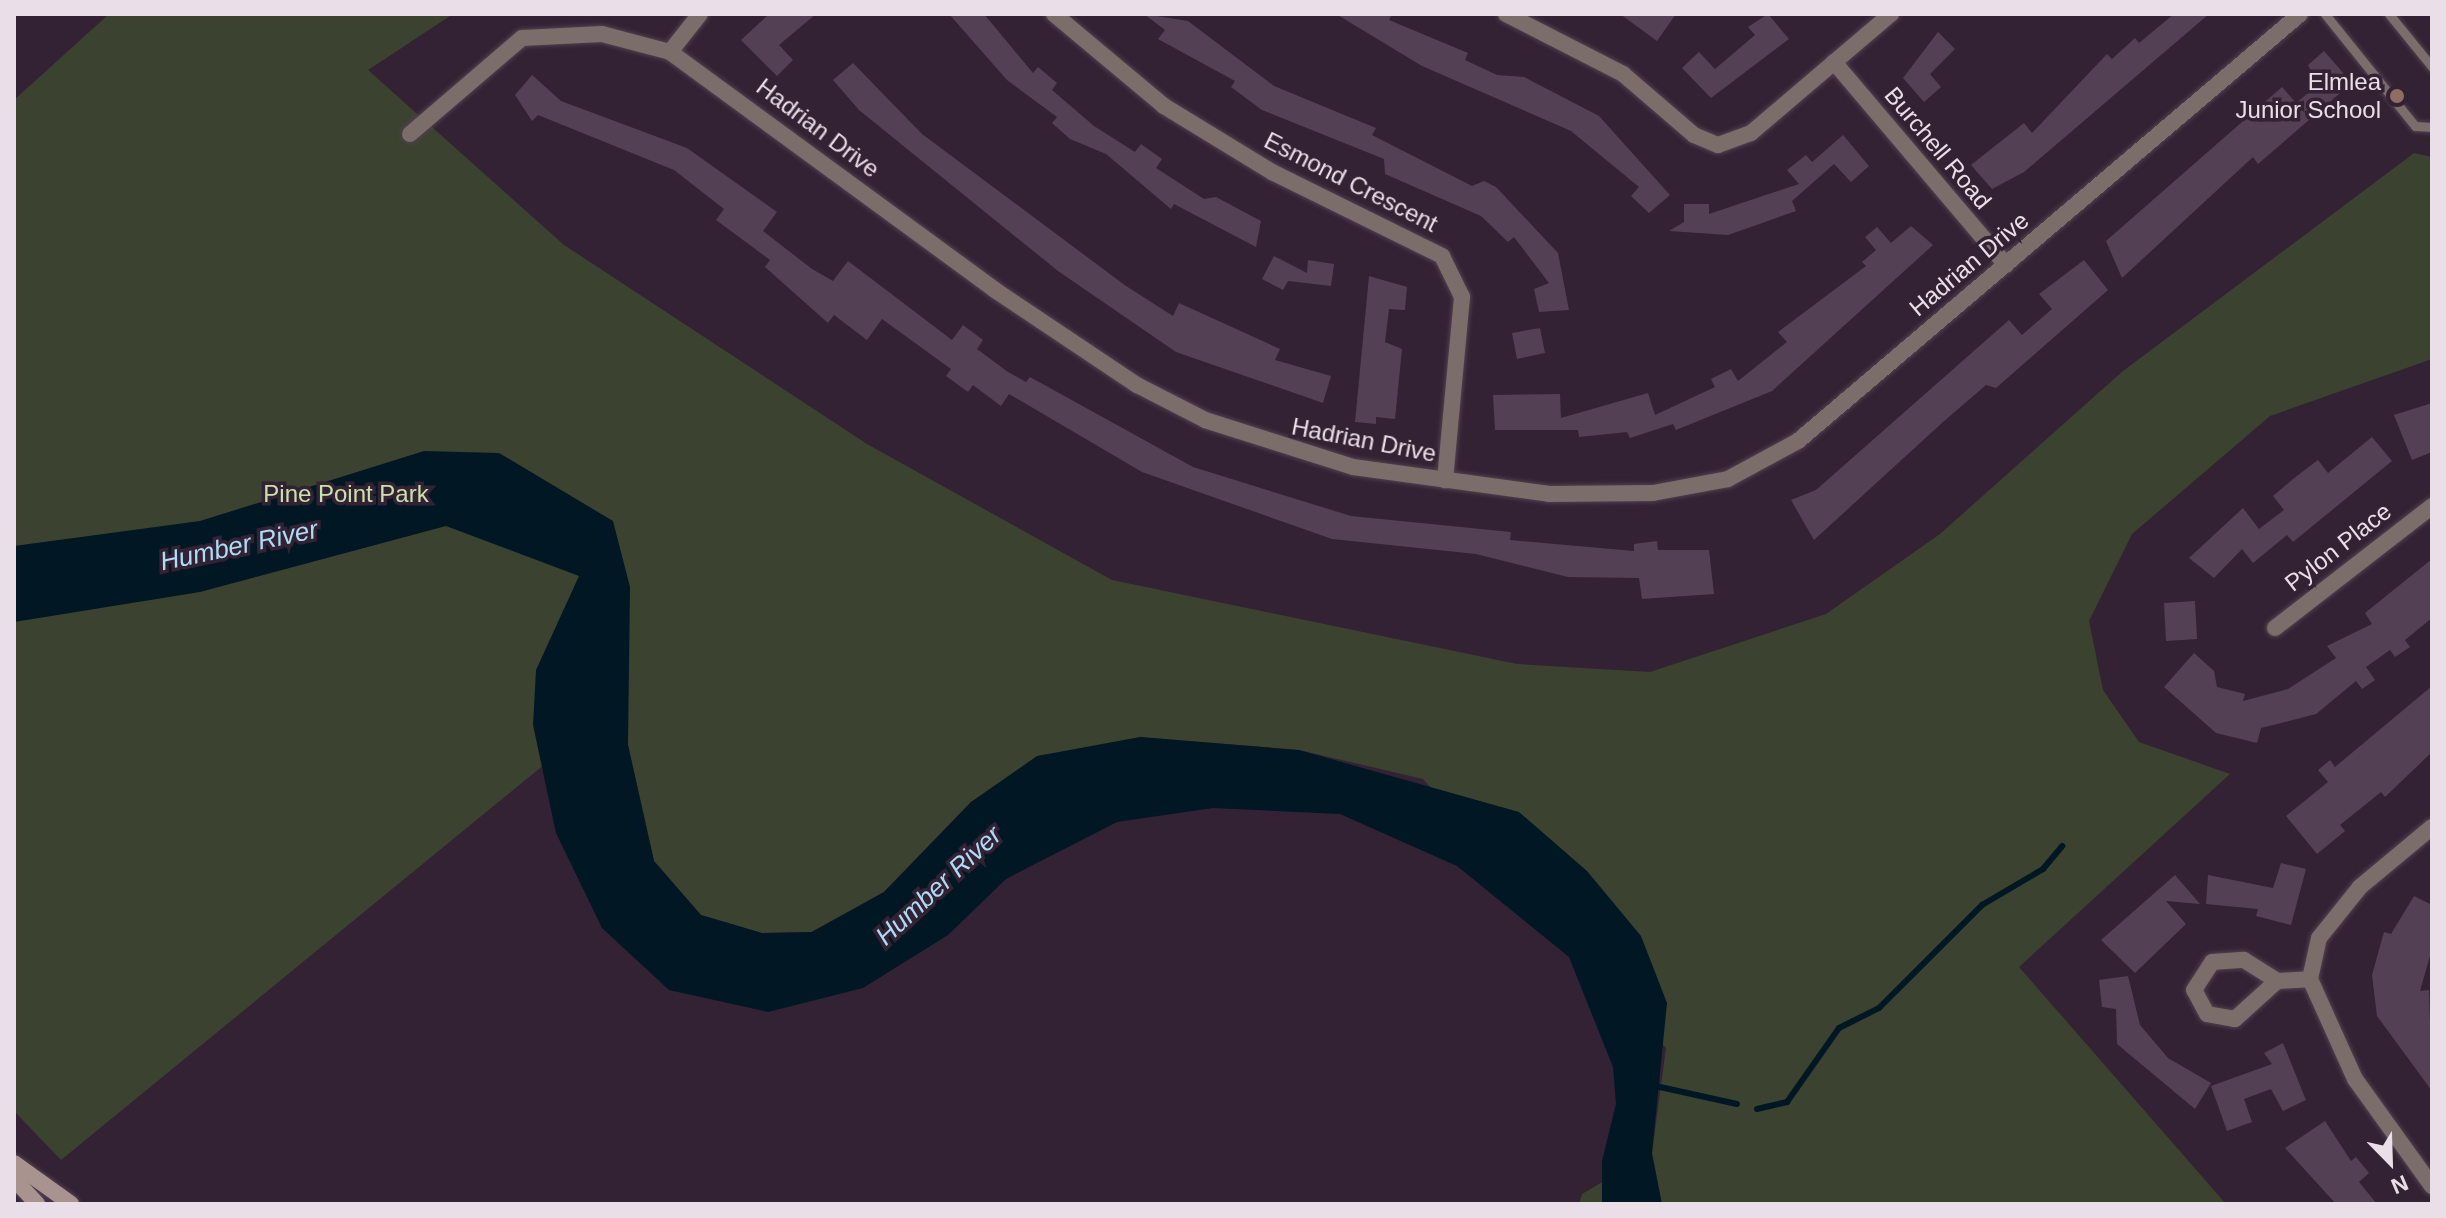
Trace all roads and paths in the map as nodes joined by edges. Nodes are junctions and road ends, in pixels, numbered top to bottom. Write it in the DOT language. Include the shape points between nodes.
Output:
graph roads {
  1 [pos="700,14"];
  2 [pos="1054,14"];
  3 [pos="1506,14"];
  4 [pos="1891,14"];
  5 [pos="2300,14"];
  6 [pos="2325,14"];
  7 [pos="2389,14"];
  8 [pos="670,52"];
  9 [pos="1834,62"];
  10 [pos="2432,67"];
  11 [pos="2432,127"];
  12 [pos="410,134"];
  13 [pos="2006,265"];
  14 [pos="1445,480"];
  15 [pos="2432,506"];
  16 [pos="2275,628"];
  17 [pos="2432,827"];
  18 [pos="2310,979"];
  19 [pos="2277,981"];
  20 [pos="14,1163"];
  21 [pos="14,1179"];
  22 [pos="2432,1186"];
  23 [pos="37,1204"];
  24 [pos="71,1204"];
  1 -- 8 [label="street"];
  2 -- 14 [label="street, Esmond Crescent" via="1164,106 1272,172 1442,256 1462,297"];
  3 -- 9 [label="street" via="1623,74 1694,135 1718,145 1751,133"];
  4 -- 9 [label="street"];
  5 -- 13 [label="street, Hadrian Drive"];
  6 -- 11 [label="lane" via="2415,126"];
  7 -- 10 [label="lane"];
  8 -- 12 [label="street, Hadrian Drive" via="602,34 522,38"];
  8 -- 14 [label="street, Hadrian Drive" via="1137,385 1279,448"];
  9 -- 13 [label="street, Burchell Road"];
  13 -- 14 [label="street, Hadrian Drive" via="1798,441 1728,479 1653,493 1579,494"];
  15 -- 16 [label="street, Pylon Place"];
  17 -- 18 [label="street" via="2360,887 2319,938"];
  18 -- 19 [label="street"];
  18 -- 22 [label="street" via="2355,1079"];
  19 -- 19 [label="street" via="2244,960 2212,962 2194,990 2207,1014 2235,1019"];
  20 -- 24 [label="main road"];
  21 -- 23 [label="main road"];
}
